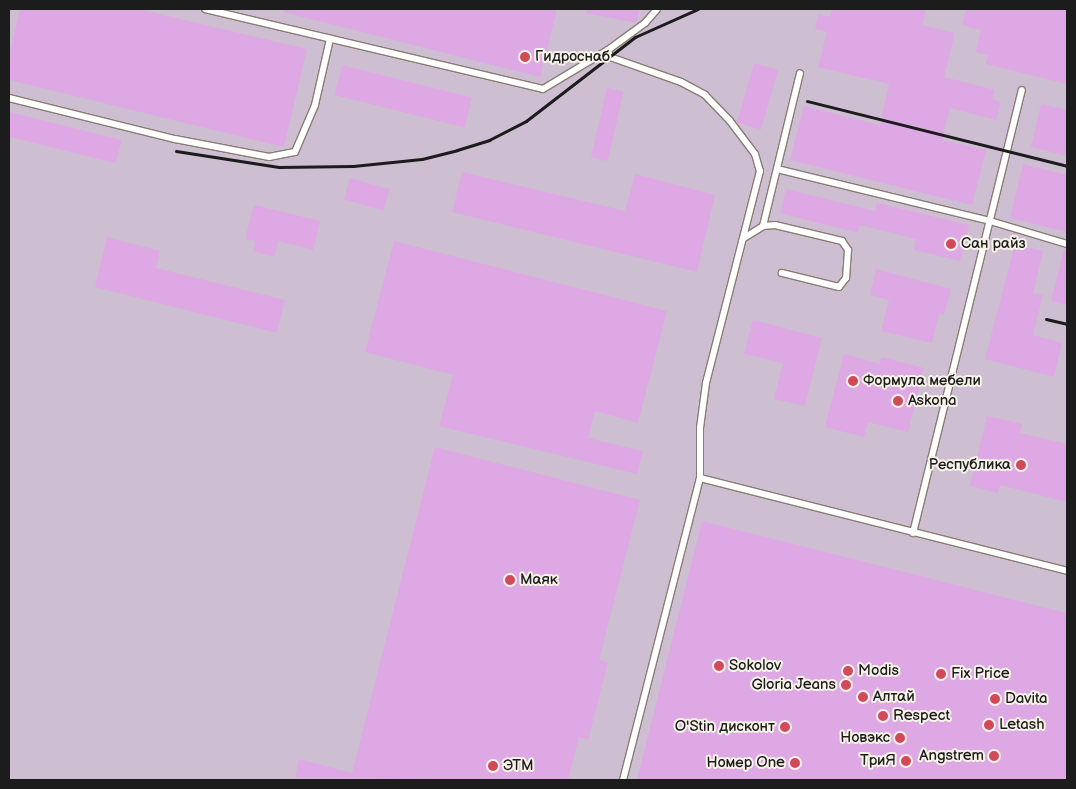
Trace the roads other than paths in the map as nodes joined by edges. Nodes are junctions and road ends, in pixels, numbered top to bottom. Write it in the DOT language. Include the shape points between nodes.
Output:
graph roads {
  1 [pos="204,9"];
  2 [pos="657,9"];
  3 [pos="330,39"];
  4 [pos="608,50"];
  5 [pos="800,73"];
  6 [pos="1022,90"];
  7 [pos="9,98"];
  8 [pos="777,169"];
  9 [pos="990,221"];
  10 [pos="763,226"];
  11 [pos="744,238"];
  12 [pos="1067,244"];
  13 [pos="782,273"];
  14 [pos="700,478"];
  15 [pos="913,533"];
  16 [pos="1067,571"];
  17 [pos="623,780"];
  1 -- 3 [label="lane"];
  2 -- 4 [label="lane" via="645,23"];
  3 -- 4 [label="lane" via="543,89"];
  3 -- 7 [label="lane" via="315,105 295,152 269,157 175,139"];
  4 -- 11 [label="lane" via="610,57 681,82 706,96 750,148 760,171"];
  5 -- 8 [label="lane"];
  6 -- 9 [label="lane"];
  8 -- 9 [label="lane"];
  8 -- 10 [label="lane"];
  9 -- 12 [label="lane"];
  9 -- 15 [label="lane"];
  10 -- 11 [label="lane"];
  10 -- 13 [label="lane" via="775,224 842,241 848,250 846,278 839,287"];
  11 -- 14 [label="lane" via="706,383 700,428"];
  14 -- 15 [label="lane"];
  14 -- 17 [label="lane"];
  15 -- 16 [label="lane"];
}
